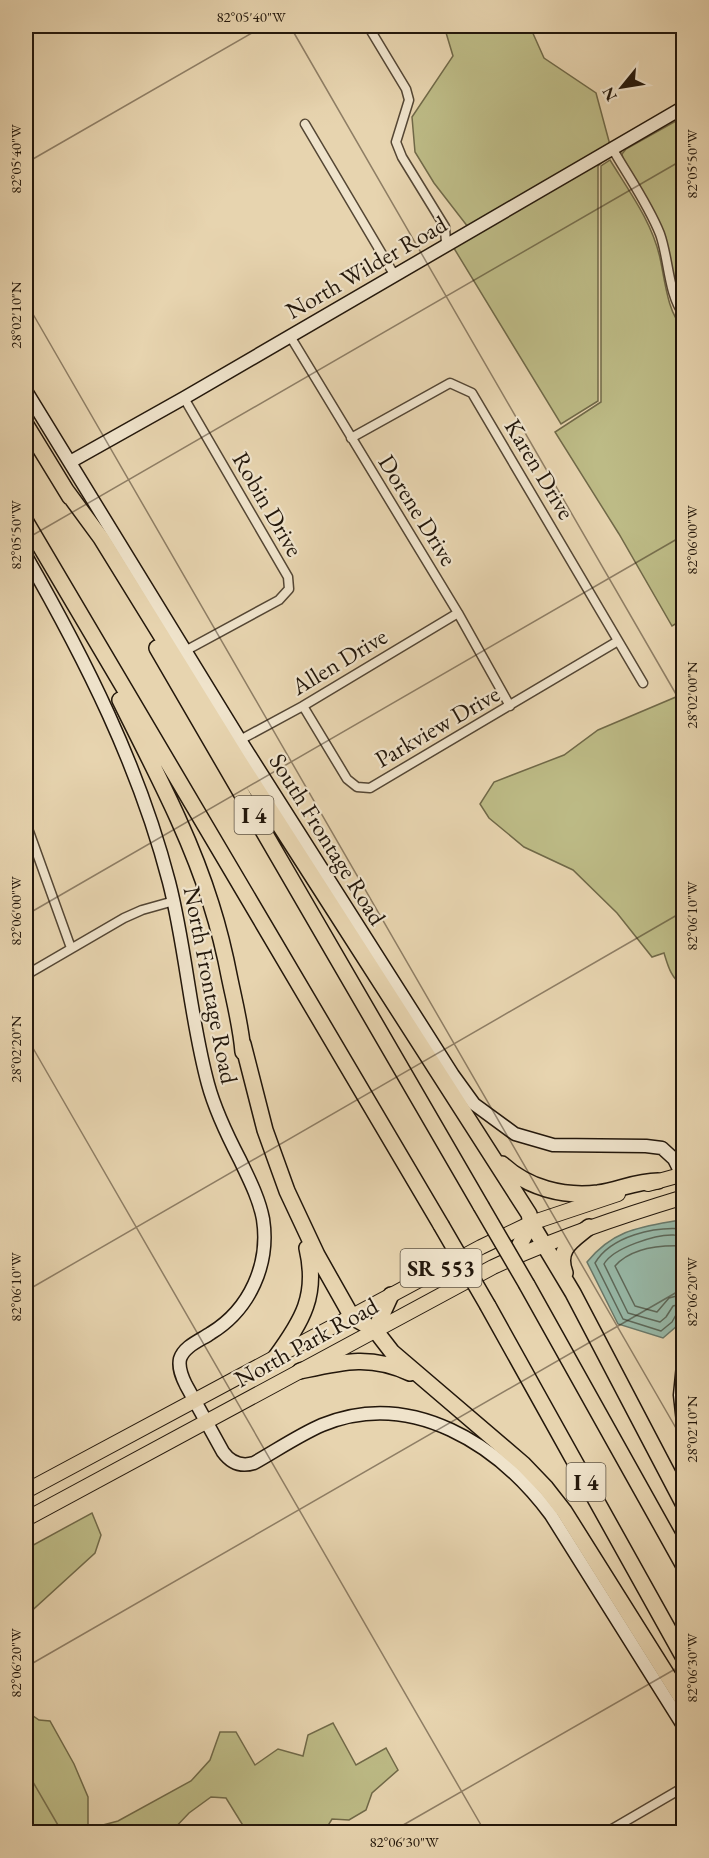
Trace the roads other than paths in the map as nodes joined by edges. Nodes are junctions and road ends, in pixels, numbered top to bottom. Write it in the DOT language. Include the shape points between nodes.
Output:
graph roads {
  1 [pos="368,26"];
  2 [pos="684,107"];
  3 [pos="304,124"];
  4 [pos="612,148"];
  5 [pos="446,244"];
  6 [pos="395,276"];
  7 [pos="684,315"];
  8 [pos="290,336"];
  9 [pos="26,391"];
  10 [pos="184,398"];
  11 [pos="26,425"];
  12 [pos="351,438"];
  13 [pos="70,462"];
  14 [pos="65,489"];
  15 [pos="26,522"];
  16 [pos="26,556"];
  17 [pos="458,613"];
  18 [pos="618,641"];
  19 [pos="185,651"];
  20 [pos="106,659"];
  21 [pos="643,683"];
  22 [pos="303,706"];
  23 [pos="510,706"];
  24 [pos="240,740"];
  25 [pos="26,823"];
  26 [pos="174,901"];
  27 [pos="71,948"];
  28 [pos="26,975"];
  29 [pos="243,1044"];
  30 [pos="490,1152"];
  31 [pos="683,1176"];
  32 [pos="658,1181"];
  33 [pos="684,1197"];
  34 [pos="531,1223"];
  35 [pos="589,1227"];
  36 [pos="544,1243"];
  37 [pos="514,1256"];
  38 [pos="573,1293"];
  39 [pos="391,1295"];
  40 [pos="352,1317"];
  41 [pos="375,1329"];
  42 [pos="684,1355"];
  43 [pos="275,1358"];
  44 [pos="300,1371"];
  45 [pos="422,1378"];
  46 [pos="195,1401"];
  47 [pos="207,1422"];
  48 [pos="684,1431"];
  49 [pos="26,1491"];
  50 [pos="684,1505"];
  51 [pos="26,1520"];
  52 [pos="684,1566"];
  53 [pos="684,1658"];
  54 [pos="684,1702"];
  55 [pos="684,1727"];
  56 [pos="684,1787"];
  57 [pos="607,1833"];
  1 -- 5 [label="street" via="406,89 409,99 396,142 445,227"];
  2 -- 4 [label="street, North Wilder Road"];
  3 -- 6 [label="street"];
  4 -- 5 [label="street, North Wilder Road"];
  4 -- 7 [label="street" via="658,230 676,301"];
  5 -- 6 [label="street, North Wilder Road"];
  6 -- 8 [label="street, North Wilder Road"];
  8 -- 10 [label="street, North Wilder Road"];
  8 -- 12 [label="street, Dorene Drive"];
  9 -- 13 [label="street, South Frontage Road"];
  10 -- 13 [label="street, North Wilder Road"];
  10 -- 19 [label="street, Robin Drive" via="288,577 289,589 279,600"];
  11 -- 14 [label="highway, I 4"];
  12 -- 17 [label="street, Dorene Drive"];
  12 -- 18 [label="street, Karen Drive" via="450,383 472,393"];
  13 -- 19 [label="street, South Frontage Road"];
  14 -- 30 [label="highway" via="101,538 238,760"];
  14 -- 52 [label="highway, I 4, bridge" via="527,1285"];
  15 -- 20 [label="highway, I 4"];
  16 -- 26 [label="street, North Frontage Road" via="85,666 130,763"];
  17 -- 22 [label="street, Allen Drive"];
  17 -- 23 [label="street, Dorene Drive"];
  18 -- 21 [label="street, Karen Drive"];
  18 -- 23 [label="street, Parkview Drive"];
  19 -- 24 [label="street, South Frontage Road"];
  20 -- 29 [label="highway" via="114,688 193,854 211,904"];
  20 -- 53 [label="highway, I 4, bridge" via="488,1306"];
  22 -- 23 [label="street, Parkview Drive" via="347,779 357,787 370,788"];
  22 -- 24 [label="street, Allen Drive"];
  24 -- 31 [label="street, South Frontage Road" via="474,1104 515,1134 553,1145 662,1148"];
  25 -- 27 [label="street"];
  26 -- 27 [label="street" via="124,918"];
  26 -- 46 [label="street, North Frontage Road" via="209,1088 260,1204 264,1233 260,1270 241,1307 223,1325 190,1346 180,1359 181,1375"];
  27 -- 28 [label="street"];
  29 -- 40 [label="highway" via="265,1130 287,1191 316,1255"];
  29 -- 43 [label="highway" via="261,1133 307,1248 311,1269 311,1284 300,1322"];
  30 -- 32 [label="highway" via="521,1178 558,1192 599,1193 642,1181"];
  30 -- 34 [label="highway"];
  31 -- 32 [label="main road, North Park Road / SR 553"];
  32 -- 34 [label="main road, North Park Road / SR 553"];
  33 -- 35 [label="main road, North Park Road / SR 553"];
  34 -- 36 [label="highway"];
  34 -- 37 [label="highway"];
  34 -- 39 [label="main road, North Park Road / SR 553"];
  35 -- 36 [label="main road, North Park Road / SR 553"];
  35 -- 38 [label="highway" via="568,1244 561,1262"];
  36 -- 37 [label="main road, North Park Road / SR 553"];
  36 -- 38 [label="highway"];
  37 -- 41 [label="main road, North Park Road / SR 553"];
  38 -- 50 [label="highway"];
  39 -- 40 [label="main road, North Park Road / SR 553"];
  39 -- 41 [label="highway"];
  40 -- 41 [label="highway"];
  40 -- 43 [label="main road, North Park Road / SR 553"];
  41 -- 44 [label="main road, North Park Road / SR 553"];
  41 -- 45 [label="highway" via="392,1352"];
  42 -- 48 [label="street" via="680,1395"];
  43 -- 46 [label="main road, North Park Road / SR 553"];
  44 -- 45 [label="highway" via="368,1360"];
  44 -- 47 [label="main road, North Park Road / SR 553"];
  45 -- 54 [label="highway" via="546,1488"];
  46 -- 47 [label="street, North Frontage Road"];
  46 -- 49 [label="main road, North Park Road"];
  47 -- 51 [label="main road, North Park Road"];
  47 -- 55 [label="street, North Frontage Road" via="229,1459 246,1465 324,1425 376,1414 432,1422 491,1453 522,1480 551,1515"];
  56 -- 57 [label="street"];
}
